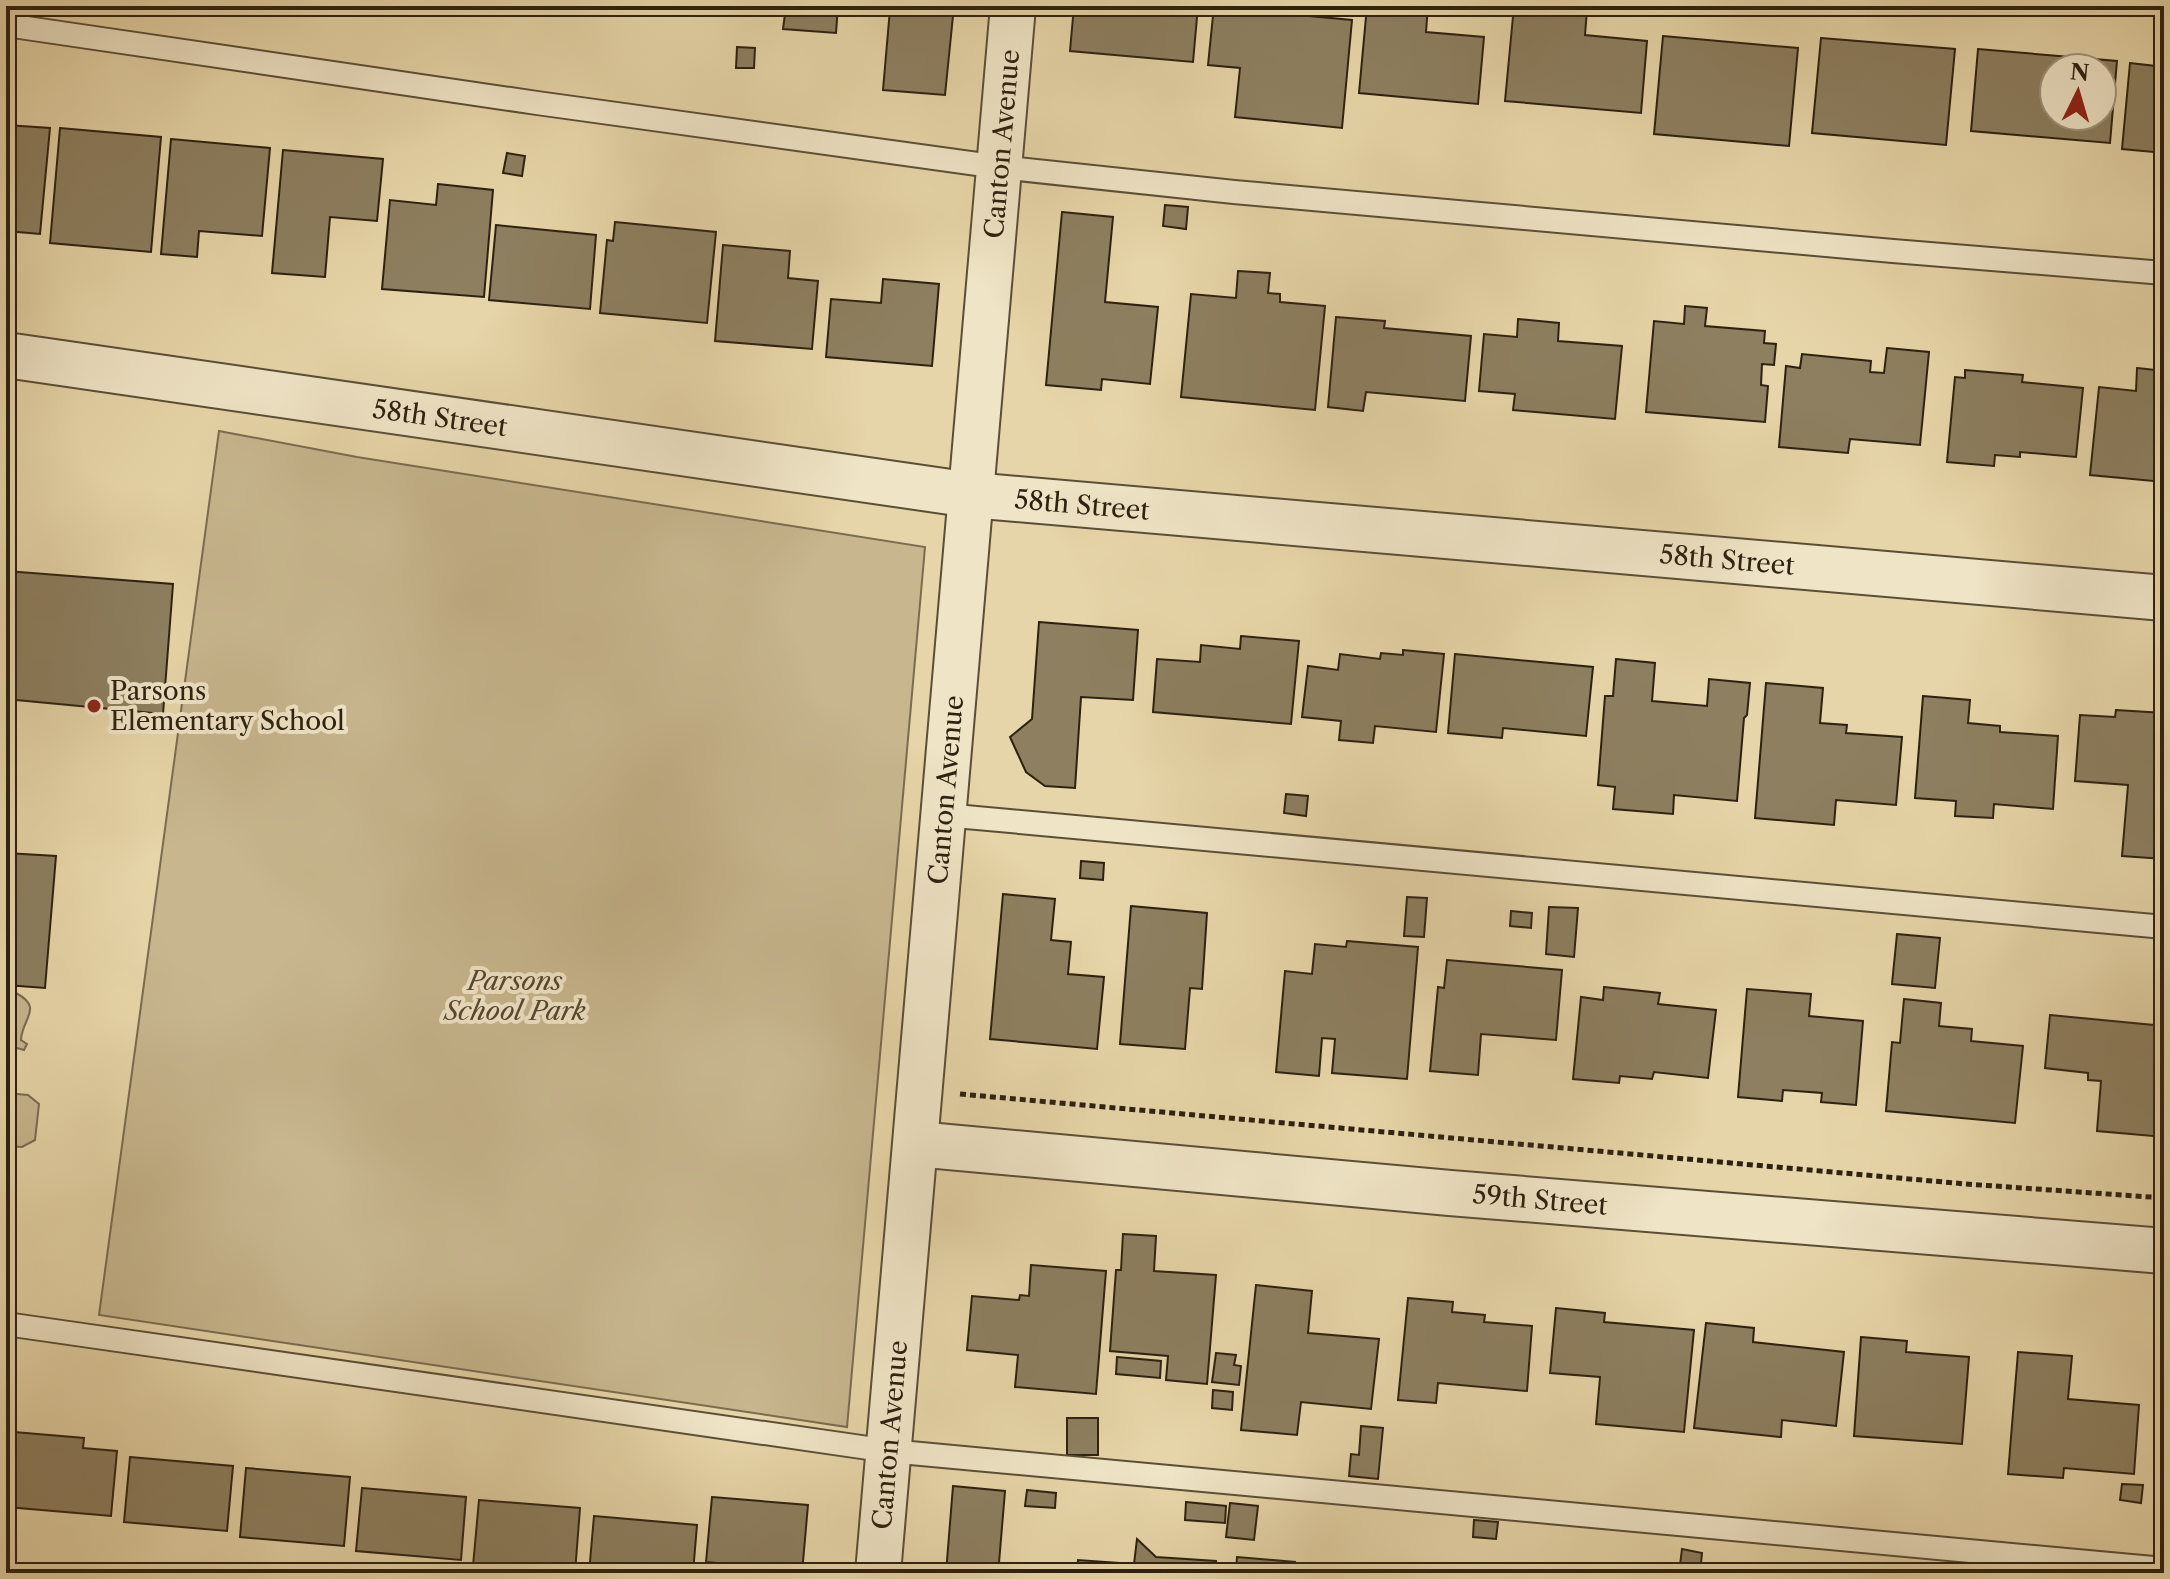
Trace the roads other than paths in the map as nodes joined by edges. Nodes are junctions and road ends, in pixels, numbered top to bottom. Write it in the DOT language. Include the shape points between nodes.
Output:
graph roads {
  1 [pos="1013,6"];
  2 [pos="6,25"];
  3 [pos="999,167"];
  4 [pos="2164,273"];
  5 [pos="6,355"];
  6 [pos="971,495"];
  7 [pos="2164,598"];
  8 [pos="944,815"];
  9 [pos="2164,927"];
  10 [pos="916,1144"];
  11 [pos="2164,1251"];
  12 [pos="6,1324"];
  13 [pos="889,1451"];
  14 [pos="2164,1569"];
  15 [pos="878,1573"];
  1 -- 3 [label="street, Canton Avenue"];
  2 -- 3 [label="lane"];
  3 -- 4 [label="lane"];
  3 -- 6 [label="street, Canton Avenue"];
  5 -- 6 [label="street, 58th Street"];
  6 -- 7 [label="street, 58th Street"];
  6 -- 8 [label="street, Canton Avenue"];
  8 -- 9 [label="lane"];
  8 -- 10 [label="street, Canton Avenue"];
  10 -- 11 [label="street, 59th Street"];
  10 -- 13 [label="street, Canton Avenue"];
  12 -- 13 [label="lane"];
  13 -- 14 [label="lane"];
  13 -- 15 [label="street, Canton Avenue"];
}
